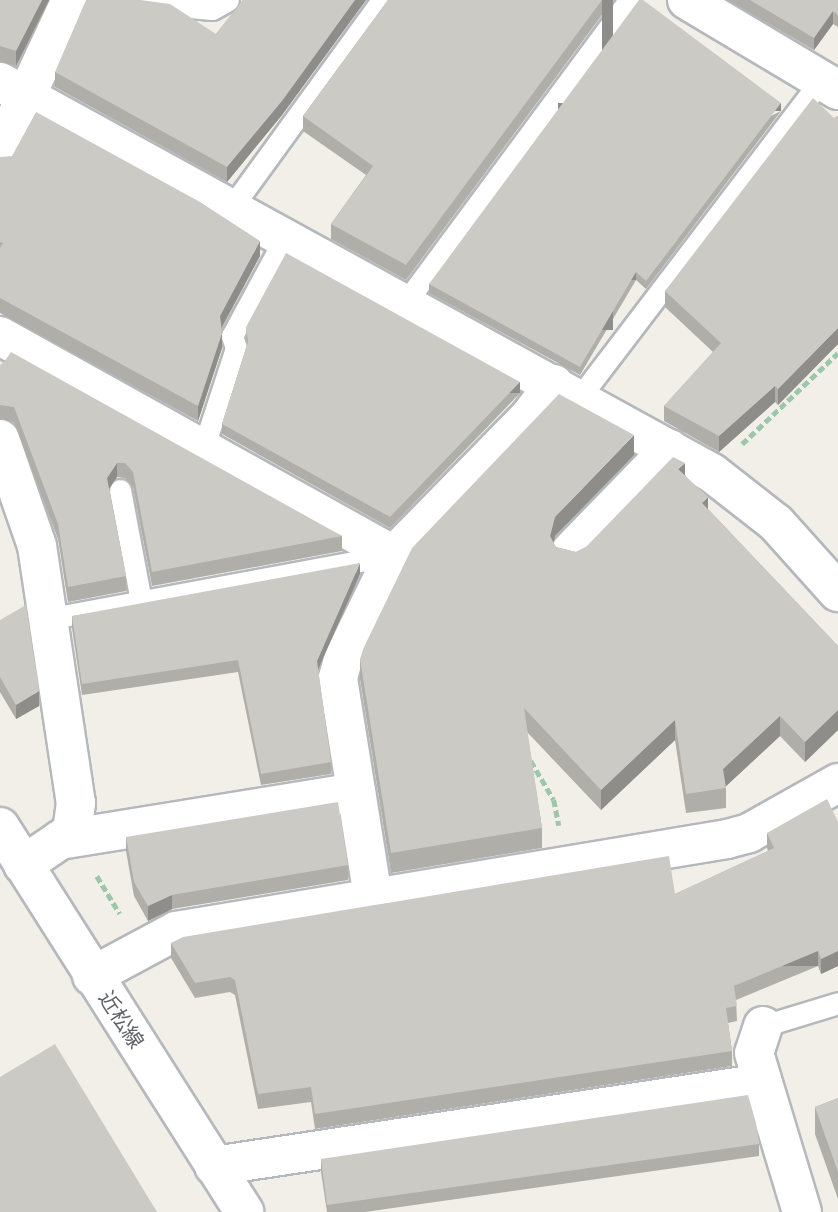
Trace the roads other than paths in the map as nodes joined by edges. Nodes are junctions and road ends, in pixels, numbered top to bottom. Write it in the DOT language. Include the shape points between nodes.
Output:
graph roads {
  1 [pos="71,0"];
  2 [pos="116,0"];
  3 [pos="228,0"];
  4 [pos="382,0"];
  5 [pos="629,0"];
  6 [pos="688,0"];
  7 [pos="829,86"];
  8 [pos="13,90"];
  9 [pos="0,152"];
  10 [pos="231,208"];
  11 [pos="285,238"];
  12 [pos="405,303"];
  13 [pos="0,336"];
  14 [pos="567,391"];
  15 [pos="0,439"];
  16 [pos="203,449"];
  17 [pos="670,449"];
  18 [pos="120,490"];
  19 [pos="571,551"];
  20 [pos="394,555"];
  21 [pos="838,592"];
  22 [pos="141,601"];
  23 [pos="47,619"];
  24 [pos="838,783"];
  25 [pos="356,792"];
  26 [pos="60,840"];
  27 [pos="8,845"];
  28 [pos="373,897"];
  29 [pos="92,976"];
  30 [pos="838,1003"];
  31 [pos="763,1026"];
  32 [pos="763,1083"];
  33 [pos="214,1166"];
  34 [pos="244,1212"];
  35 [pos="802,1212"];
  1 -- 8 [label="street"];
  2 -- 3 [label="lane" via="212,9"];
  4 -- 10 [label="lane"];
  5 -- 12 [label="lane"];
  6 -- 7 [label="street"];
  7 -- 14 [label="lane"];
  8 -- 9 [label="street"];
  8 -- 10 [label="street"];
  10 -- 11 [label="street"];
  11 -- 12 [label="street"];
  11 -- 16 [label="lane" via="232,336 236,348"];
  12 -- 14 [label="street"];
  13 -- 16 [label="street"];
  14 -- 17 [label="street"];
  14 -- 20 [label="street" via="530,416"];
  15 -- 23 [label="street" via="37,546"];
  16 -- 20 [label="street"];
  17 -- 19 [label="street"];
  17 -- 21 [label="street" via="712,473 776,523"];
  18 -- 22 [label="lane"];
  20 -- 22 [label="lane"];
  20 -- 25 [label="street" via="338,678"];
  22 -- 23 [label="lane"];
  23 -- 26 [label="street" via="76,803 72,832"];
  24 -- 28 [label="street" via="749,833 727,839"];
  25 -- 26 [label="street"];
  25 -- 28 [label="street"];
  26 -- 27 [label="street"];
  27 -- 29 [label="street, 近松線"];
  28 -- 29 [label="street" via="176,931"];
  29 -- 33 [label="street, 近松線"];
  30 -- 31 [label="lane"];
  31 -- 32 [label="street" via="754,1053"];
  32 -- 33 [label="street"];
  32 -- 35 [label="street"];
  33 -- 34 [label="street, 近松線"];
}
